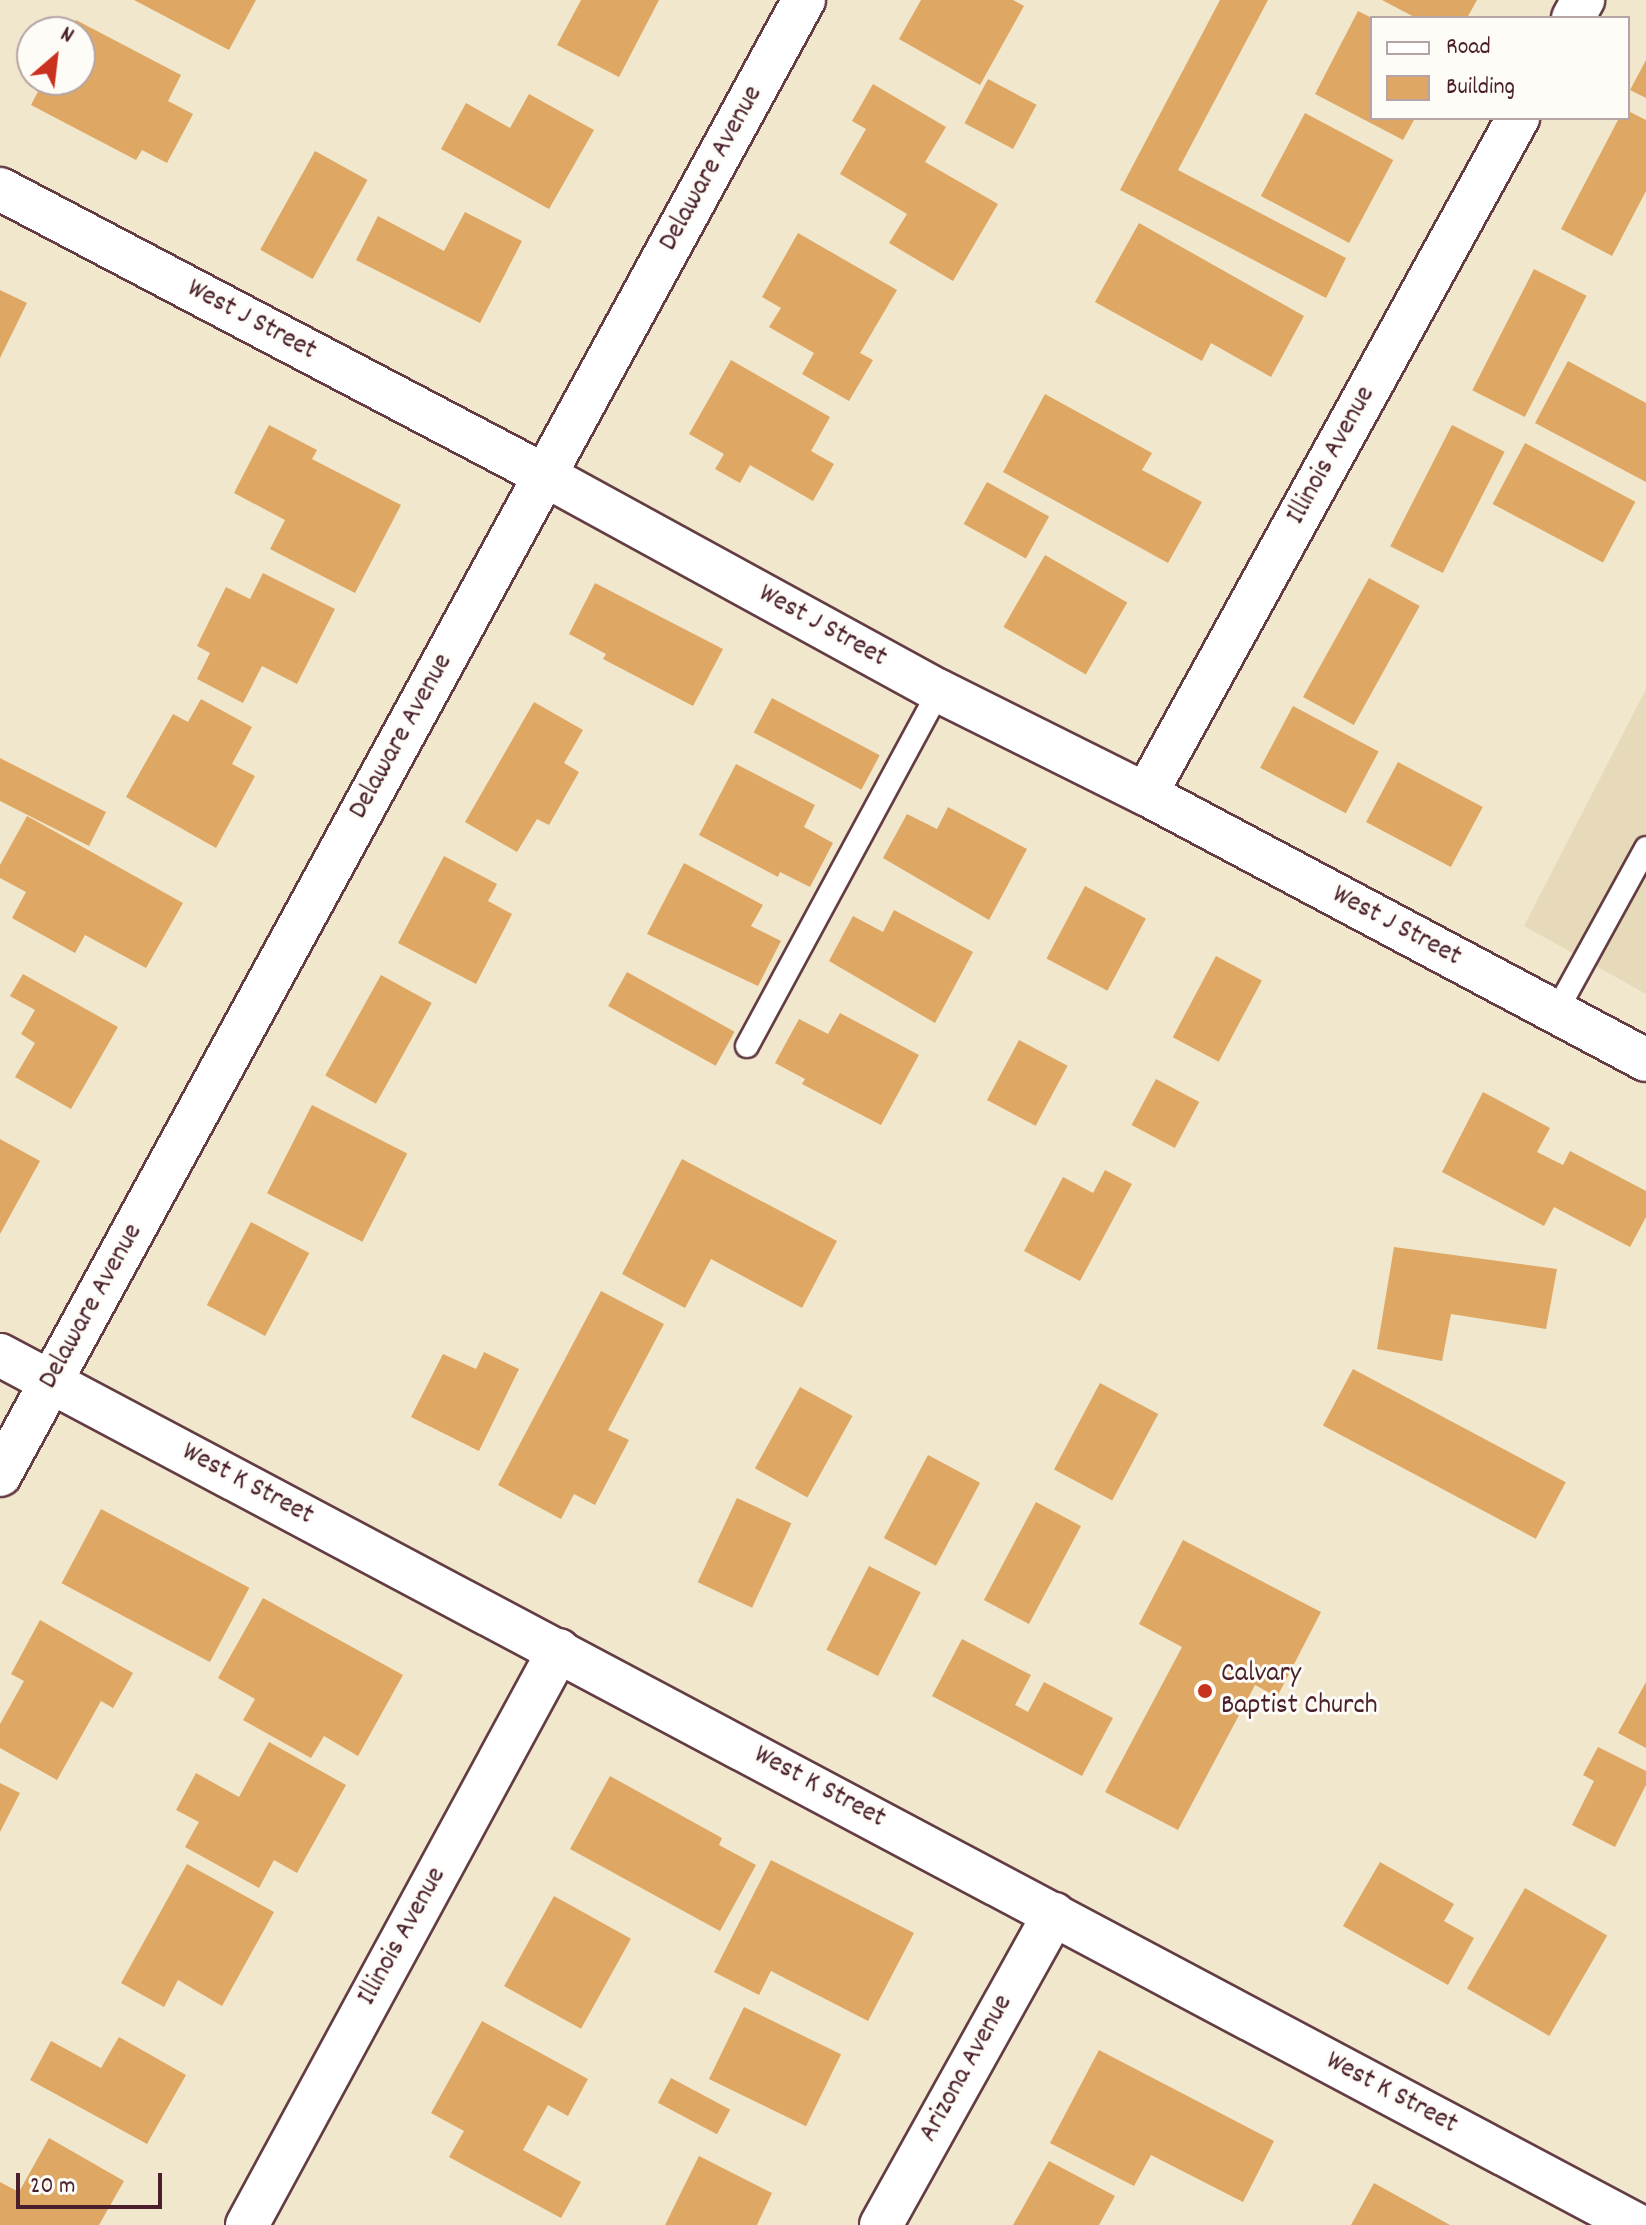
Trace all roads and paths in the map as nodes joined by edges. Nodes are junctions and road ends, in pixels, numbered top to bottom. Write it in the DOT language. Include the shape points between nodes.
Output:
graph roads {
  1 [pos="804,0"];
  2 [pos="1517,120"];
  3 [pos="0,189"];
  4 [pos="544,475"];
  5 [pos="939,691"];
  6 [pos="1146,794"];
  7 [pos="1646,848"];
  8 [pos="1556,1012"];
  9 [pos="747,1046"];
  10 [pos="1646,1060"];
  11 [pos="0,1355"];
  12 [pos="51,1382"];
  13 [pos="0,1475"];
  14 [pos="559,1650"];
  15 [pos="1054,1914"];
  16 [pos="247,2225"];
  17 [pos="881,2225"];
  18 [pos="1637,2225"];
  1 -- 4 [label="street, Delaware Avenue"];
  2 -- 6 [label="street, Illinois Avenue"];
  3 -- 4 [label="street, West J Street"];
  4 -- 5 [label="street, West J Street"];
  4 -- 12 [label="street, Delaware Avenue"];
  5 -- 6 [label="street, West J Street"];
  5 -- 9 [label="lane"];
  6 -- 8 [label="street, West J Street"];
  7 -- 8 [label="lane"];
  8 -- 10 [label="street, West J Street"];
  11 -- 12 [label="street, West K Street"];
  12 -- 13 [label="street, Delaware Avenue"];
  12 -- 14 [label="street, West K Street"];
  14 -- 15 [label="street, West K Street"];
  14 -- 16 [label="street, Illinois Avenue"];
  15 -- 17 [label="street, Arizona Avenue"];
  15 -- 18 [label="street, West K Street"];
}
